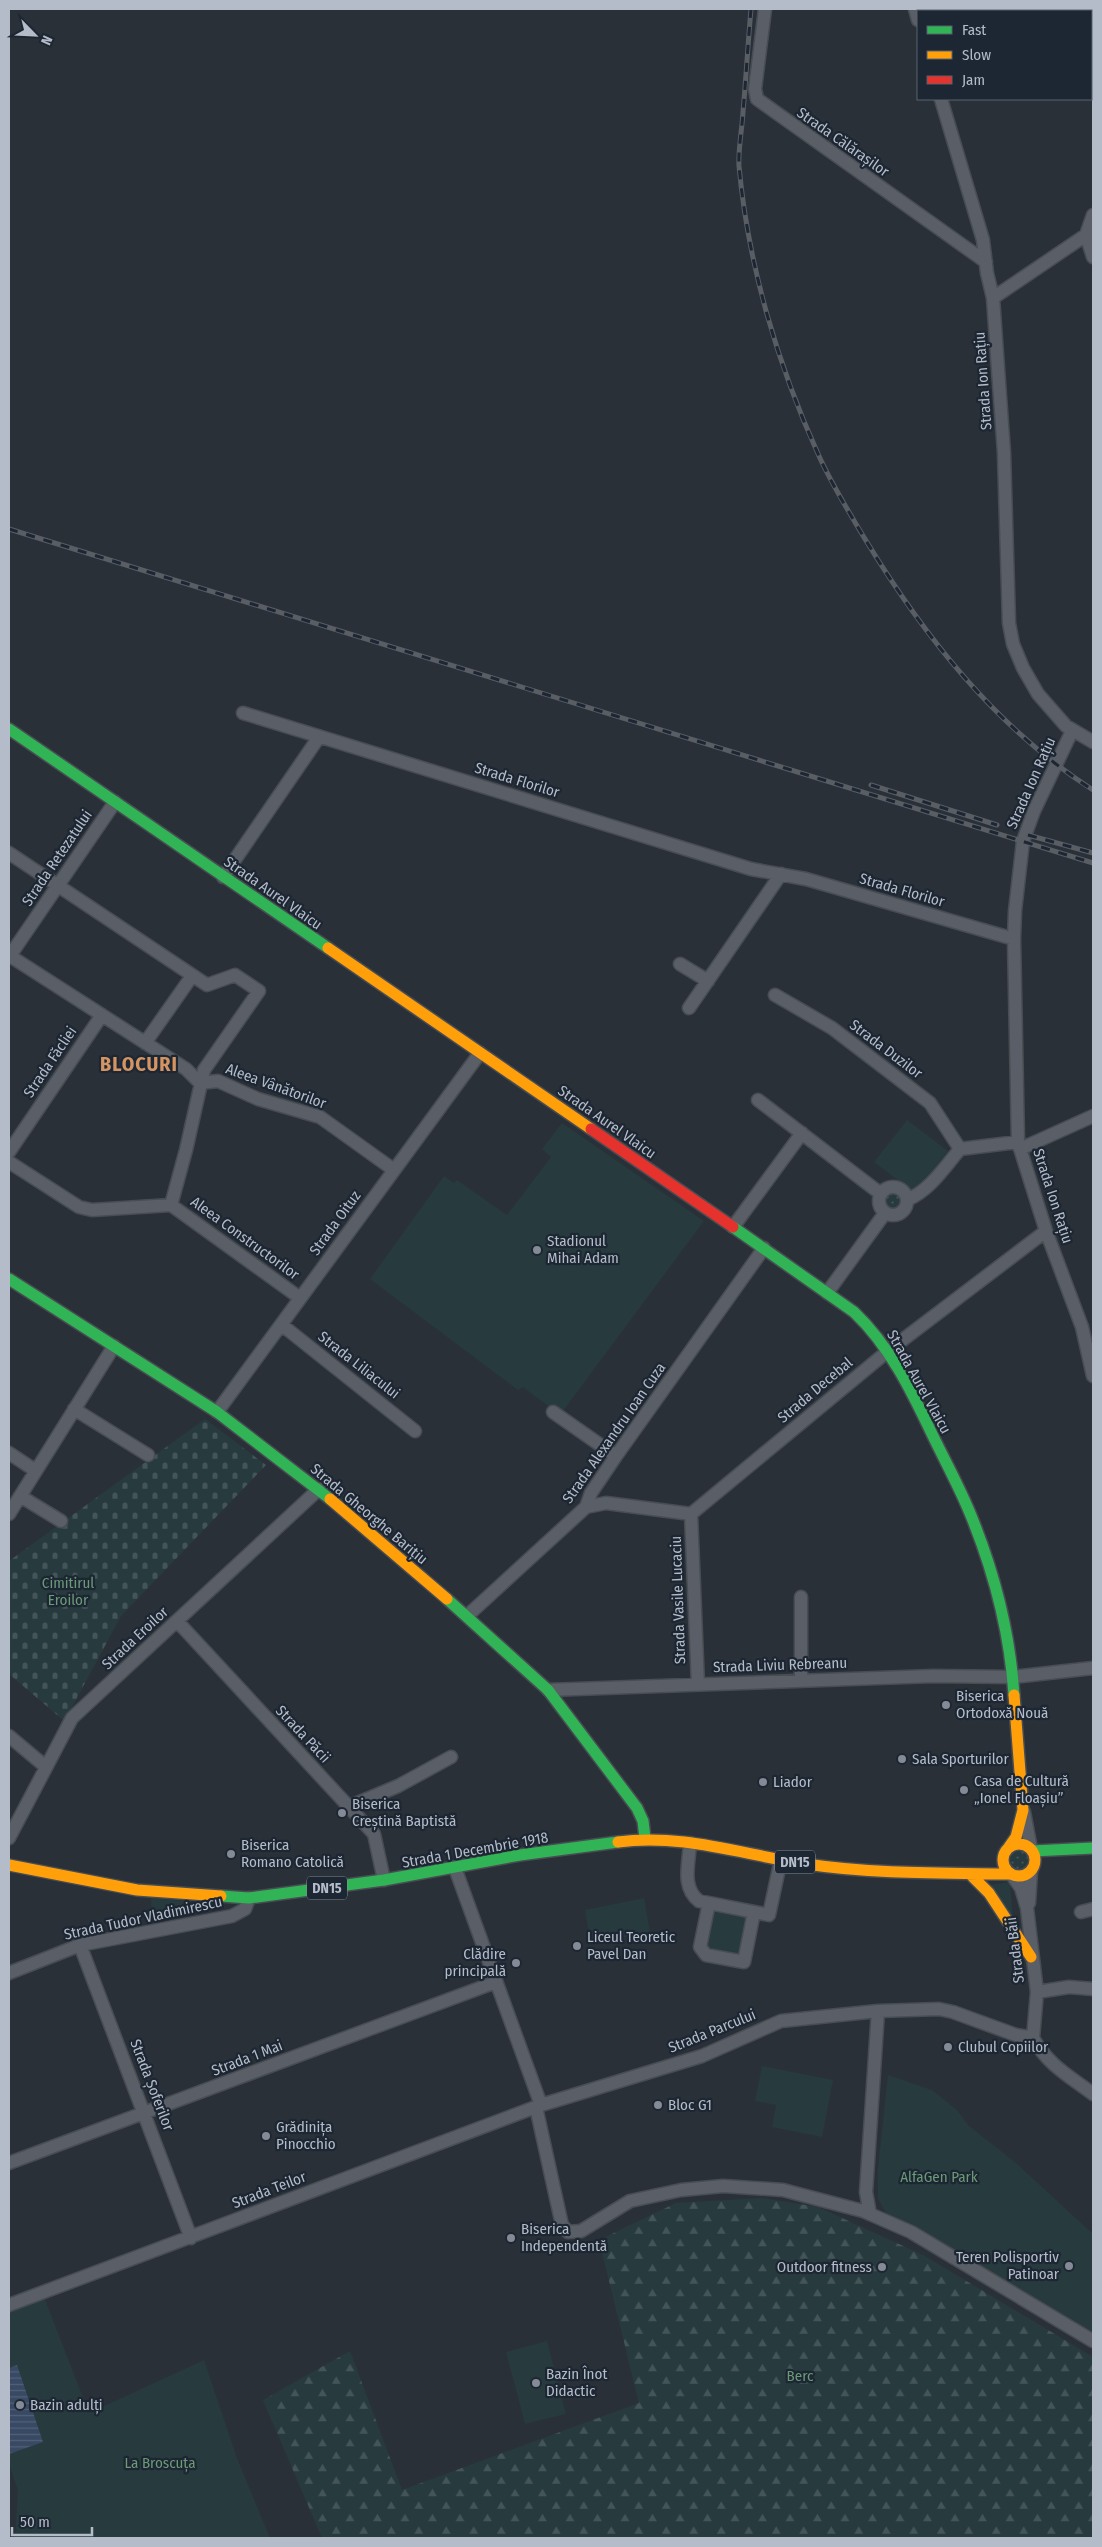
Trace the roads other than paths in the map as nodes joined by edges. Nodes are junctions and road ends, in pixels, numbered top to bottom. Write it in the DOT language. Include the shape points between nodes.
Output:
graph roads {
  1 [pos="765,9"];
  2 [pos="941,100"];
  3 [pos="1093,215"];
  4 [pos="1086,235"];
  5 [pos="1093,257"];
  6 [pos="986,262"];
  7 [pos="993,298"];
  8 [pos="243,713"];
  9 [pos="9,729"];
  10 [pos="1072,731"];
  11 [pos="319,737"];
  12 [pos="1093,742"];
  13 [pos="115,802"];
  14 [pos="9,853"];
  15 [pos="781,874"];
  16 [pos="223,877"];
  17 [pos="57,887"];
  18 [pos="1014,939"];
  19 [pos="9,957"];
  20 [pos="680,964"];
  21 [pos="192,976"];
  22 [pos="708,981"];
  23 [pos="775,995"];
  24 [pos="689,1008"];
  25 [pos="102,1015"];
  26 [pos="145,1043"];
  27 [pos="480,1053"];
  28 [pos="200,1083"];
  29 [pos="758,1100"];
  30 [pos="1093,1116"];
  31 [pos="802,1134"];
  32 [pos="1019,1145"];
  33 [pos="960,1149"];
  34 [pos="9,1152"];
  35 [pos="9,1162"];
  36 [pos="394,1170"];
  37 [pos="881,1194"];
  38 [pos="907,1200"];
  39 [pos="171,1205"];
  40 [pos="885,1213"];
  41 [pos="733,1228"];
  42 [pos="1046,1231"];
  43 [pos="764,1248"];
  44 [pos="9,1279"];
  45 [pos="827,1293"];
  46 [pos="300,1298"];
  47 [pos="282,1325"];
  48 [pos="114,1346"];
  49 [pos="888,1351"];
  50 [pos="1093,1376"];
  51 [pos="74,1409"];
  52 [pos="217,1412"];
  53 [pos="553,1412"];
  54 [pos="415,1431"];
  55 [pos="9,1453"];
  56 [pos="148,1455"];
  57 [pos="616,1456"];
  58 [pos="36,1471"];
  59 [pos="319,1489"];
  60 [pos="20,1496"];
  61 [pos="586,1507"];
  62 [pos="9,1514"];
  63 [pos="691,1514"];
  64 [pos="61,1521"];
  65 [pos="801,1597"];
  66 [pos="467,1616"];
  67 [pos="177,1621"];
  68 [pos="1093,1668"];
  69 [pos="1013,1677"];
  70 [pos="801,1681"];
  71 [pos="698,1685"];
  72 [pos="548,1690"];
  73 [pos="9,1736"];
  74 [pos="451,1757"];
  75 [pos="46,1767"];
  76 [pos="348,1807"];
  77 [pos="1023,1810"];
  78 [pos="9,1838"];
  79 [pos="645,1838"];
  80 [pos="690,1843"];
  81 [pos="1008,1848"];
  82 [pos="1093,1848"];
  83 [pos="1032,1850"];
  84 [pos="1093,1857"];
  85 [pos="781,1859"];
  86 [pos="9,1865"];
  87 [pos="1041,1866"];
  88 [pos="454,1868"];
  89 [pos="946,1874"];
  90 [pos="970,1874"];
  91 [pos="1011,1874"];
  92 [pos="384,1880"];
  93 [pos="249,1898"];
  94 [pos="709,1903"];
  95 [pos="1027,1908"];
  96 [pos="754,1912"];
  97 [pos="80,1945"];
  98 [pos="1031,1957"];
  99 [pos="9,1973"];
  100 [pos="496,1982"];
  101 [pos="1093,1989"];
  102 [pos="1036,1992"];
  103 [pos="878,2011"];
  104 [pos="1033,2038"];
  105 [pos="1093,2094"];
  106 [pos="538,2106"];
  107 [pos="146,2112"];
  108 [pos="9,2163"];
  109 [pos="870,2214"];
  110 [pos="191,2238"];
  111 [pos="9,2305"];
  112 [pos="1093,2340"];
  1 -- 6 [label="street, Strada Călărașilor" via="755,89 757,100"];
  2 -- 6 [label="street, Strada Ion Rațiu" via="983,240"];
  3 -- 4 [label="street"];
  4 -- 5 [label="street"];
  4 -- 7 [label="street"];
  6 -- 7 [label="street, Strada Ion Rațiu"];
  7 -- 10 [label="street, Strada Ion Rațiu" via="1004,453 1009,623 1013,644 1038,694"];
  8 -- 11 [label="street, Strada Florilor"];
  9 -- 13 [label="street, Strada Aurel Vlaicu"];
  10 -- 12 [label="street"];
  10 -- 18 [label="street, Strada Ion Rațiu" via="1034,811 1024,841"];
  11 -- 15 [label="street, Strada Florilor" via="751,869"];
  11 -- 16 [label="street"];
  13 -- 16 [label="street, Strada Aurel Vlaicu"];
  13 -- 17 [label="street, Strada Retezatului"];
  14 -- 17 [label="street"];
  15 -- 18 [label="street, Strada Florilor"];
  15 -- 22 [label="street"];
  16 -- 27 [label="street, Strada Aurel Vlaicu"];
  17 -- 19 [label="street, Strada Retezatului"];
  17 -- 21 [label="street"];
  18 -- 32 [label="street, Strada Ion Rațiu"];
  19 -- 25 [label="street"];
  20 -- 22 [label="street"];
  21 -- 26 [label="street"];
  21 -- 28 [label="street, Aleea Constructorilor" via="207,985 235,975 259,991 204,1070"];
  22 -- 24 [label="street"];
  23 -- 33 [label="street, Strada Duzilor" via="832,1028 930,1103"];
  25 -- 26 [label="street"];
  25 -- 34 [label="street, Strada Făcliei"];
  26 -- 28 [label="street" via="186,1069"];
  27 -- 36 [label="street, Strada Oituz"];
  27 -- 41 [label="street, Strada Aurel Vlaicu"];
  28 -- 36 [label="street, Aleea Vânătorilor" via="218,1080 258,1099 320,1117"];
  28 -- 39 [label="street, Aleea Constructorilor"];
  29 -- 31 [label="street"];
  30 -- 32 [label="street"];
  31 -- 37 [label="street"];
  31 -- 41 [label="street"];
  32 -- 33 [label="street"];
  32 -- 42 [label="street, Strada Ion Rațiu"];
  33 -- 38 [label="street" via="920,1195"];
  35 -- 39 [label="street, Aleea Constructorilor" via="79,1207 92,1210"];
  36 -- 46 [label="street, Strada Oituz"];
  37 -- 38 [label="street" via="888,1188 896,1188 904,1192"];
  37 -- 40 [label="street" via="880,1205"];
  38 -- 40 [label="street" via="900,1213"];
  39 -- 46 [label="street, Aleea Constructorilor"];
  40 -- 45 [label="street"];
  41 -- 43 [label="street, Strada Aurel Vlaicu"];
  42 -- 49 [label="street, Strada Decebal"];
  42 -- 50 [label="street, Strada Ion Rațiu" via="1082,1327"];
  43 -- 45 [label="street, Strada Aurel Vlaicu"];
  43 -- 57 [label="street, Strada Alexandru Ioan Cuza"];
  44 -- 48 [label="street, Strada Gheorghe Barițiu"];
  45 -- 49 [label="street, Strada Aurel Vlaicu" via="870,1327"];
  46 -- 47 [label="street, Strada Oituz"];
  47 -- 52 [label="street, Strada Oituz"];
  47 -- 54 [label="street, Strada Liliacului"];
  48 -- 51 [label="street"];
  48 -- 52 [label="street, Strada Gheorghe Barițiu"];
  49 -- 63 [label="street, Strada Decebal"];
  49 -- 69 [label="street, Strada Aurel Vlaicu" via="972,1517 992,1572 1007,1631"];
  51 -- 56 [label="street"];
  51 -- 58 [label="street"];
  52 -- 59 [label="street, Strada Gheorghe Barițiu"];
  53 -- 57 [label="street"];
  55 -- 58 [label="street"];
  57 -- 61 [label="street, Strada Alexandru Ioan Cuza" via="591,1493"];
  58 -- 60 [label="street"];
  59 -- 66 [label="street, Strada Gheorghe Barițiu"];
  59 -- 67 [label="street, Strada Eroilor"];
  60 -- 62 [label="street"];
  60 -- 64 [label="street"];
  61 -- 63 [label="street" via="606,1503"];
  61 -- 66 [label="street, Strada Alexandru Ioan Cuza"];
  63 -- 71 [label="street, Strada Vasile Lucaciu"];
  65 -- 70 [label="street"];
  66 -- 72 [label="street, Strada Gheorghe Barițiu"];
  67 -- 75 [label="street, Strada Eroilor" via="72,1718"];
  67 -- 76 [label="street, Strada Păcii"];
  68 -- 69 [label="street, Strada Liviu Rebreanu"];
  69 -- 70 [label="street, Strada Liviu Rebreanu" via="933,1676"];
  69 -- 77 [label="street, Strada Aurel Vlaicu"];
  70 -- 71 [label="street, Strada Liviu Rebreanu"];
  71 -- 72 [label="street, Strada Liviu Rebreanu"];
  72 -- 79 [label="street, Strada Gheorghe Barițiu" via="637,1808"];
  73 -- 75 [label="street"];
  74 -- 76 [label="street" via="398,1786"];
  75 -- 78 [label="street, Strada Eroilor"];
  76 -- 92 [label="street, Strada Păcii" via="374,1834"];
  77 -- 81 [label="street, Strada Aurel Vlaicu" via="1016,1838"];
  77 -- 83 [label="street"];
  79 -- 80 [label="street, Strada 1 Decembrie 1918 / DN15"];
  79 -- 88 [label="street, Strada 1 Decembrie 1918 / DN15" via="520,1855"];
  80 -- 85 [label="street, Strada 1 Decembrie 1918 / DN15"];
  80 -- 94 [label="street" via="690,1894"];
  81 -- 83 [label="street" via="1023,1844"];
  81 -- 89 [label="street, Strada 1 Decembrie 1918 / DN15" via="994,1860"];
  81 -- 91 [label="street" via="1003,1865"];
  82 -- 83 [label="street"];
  83 -- 87 [label="street"];
  84 -- 87 [label="street, DN15"];
  85 -- 89 [label="street, Strada 1 Decembrie 1918 / DN15" via="867,1872"];
  85 -- 96 [label="street" via="769,1916"];
  86 -- 93 [label="street, Strada 1 Decembrie 1918 / DN15" via="144,1891"];
  87 -- 91 [label="street, DN15" via="1022,1876"];
  87 -- 95 [label="street, Strada Băii"];
  88 -- 92 [label="street, Strada 1 Decembrie 1918 / DN15"];
  88 -- 100 [label="street"];
  89 -- 90 [label="street, Strada 1 Decembrie 1918 / DN15"];
  90 -- 91 [label="street, Strada 1 Decembrie 1918 / DN15"];
  90 -- 98 [label="street" via="989,1894"];
  91 -- 95 [label="street, Strada Băii" via="1021,1888"];
  92 -- 93 [label="street, Strada 1 Decembrie 1918 / DN15"];
  93 -- 97 [label="street, Strada Tudor Vladimirescu" via="245,1909 232,1916"];
  94 -- 96 [label="street"];
  94 -- 96 [label="street" via="700,1946 706,1955 744,1962"];
  95 -- 98 [label="street, Strada Băii"];
  97 -- 99 [label="street, Strada Tudor Vladimirescu"];
  97 -- 107 [label="street, Strada Șoferilor"];
  98 -- 102 [label="street, Strada Băii"];
  100 -- 106 [label="street"];
  100 -- 107 [label="street, Strada 1 Mai"];
  101 -- 102 [label="street, Strada Băii" via="1069,1987"];
  102 -- 104 [label="street"];
  103 -- 104 [label="street, Strada Parcului" via="939,2009"];
  103 -- 106 [label="street, Strada Parcului" via="781,2021 702,2056"];
  103 -- 109 [label="street" via="866,2192"];
  104 -- 105 [label="street" via="1051,2064"];
  106 -- 109 [label="street" via="562,2225 568,2232 581,2231 630,2201 681,2190 723,2186 783,2190"];
  106 -- 110 [label="street, Strada Teilor"];
  107 -- 108 [label="street, Strada 1 Mai"];
  107 -- 110 [label="street, Strada Șoferilor"];
  109 -- 112 [label="street" via="911,2232"];
  110 -- 111 [label="street, Strada Teilor"];
}
